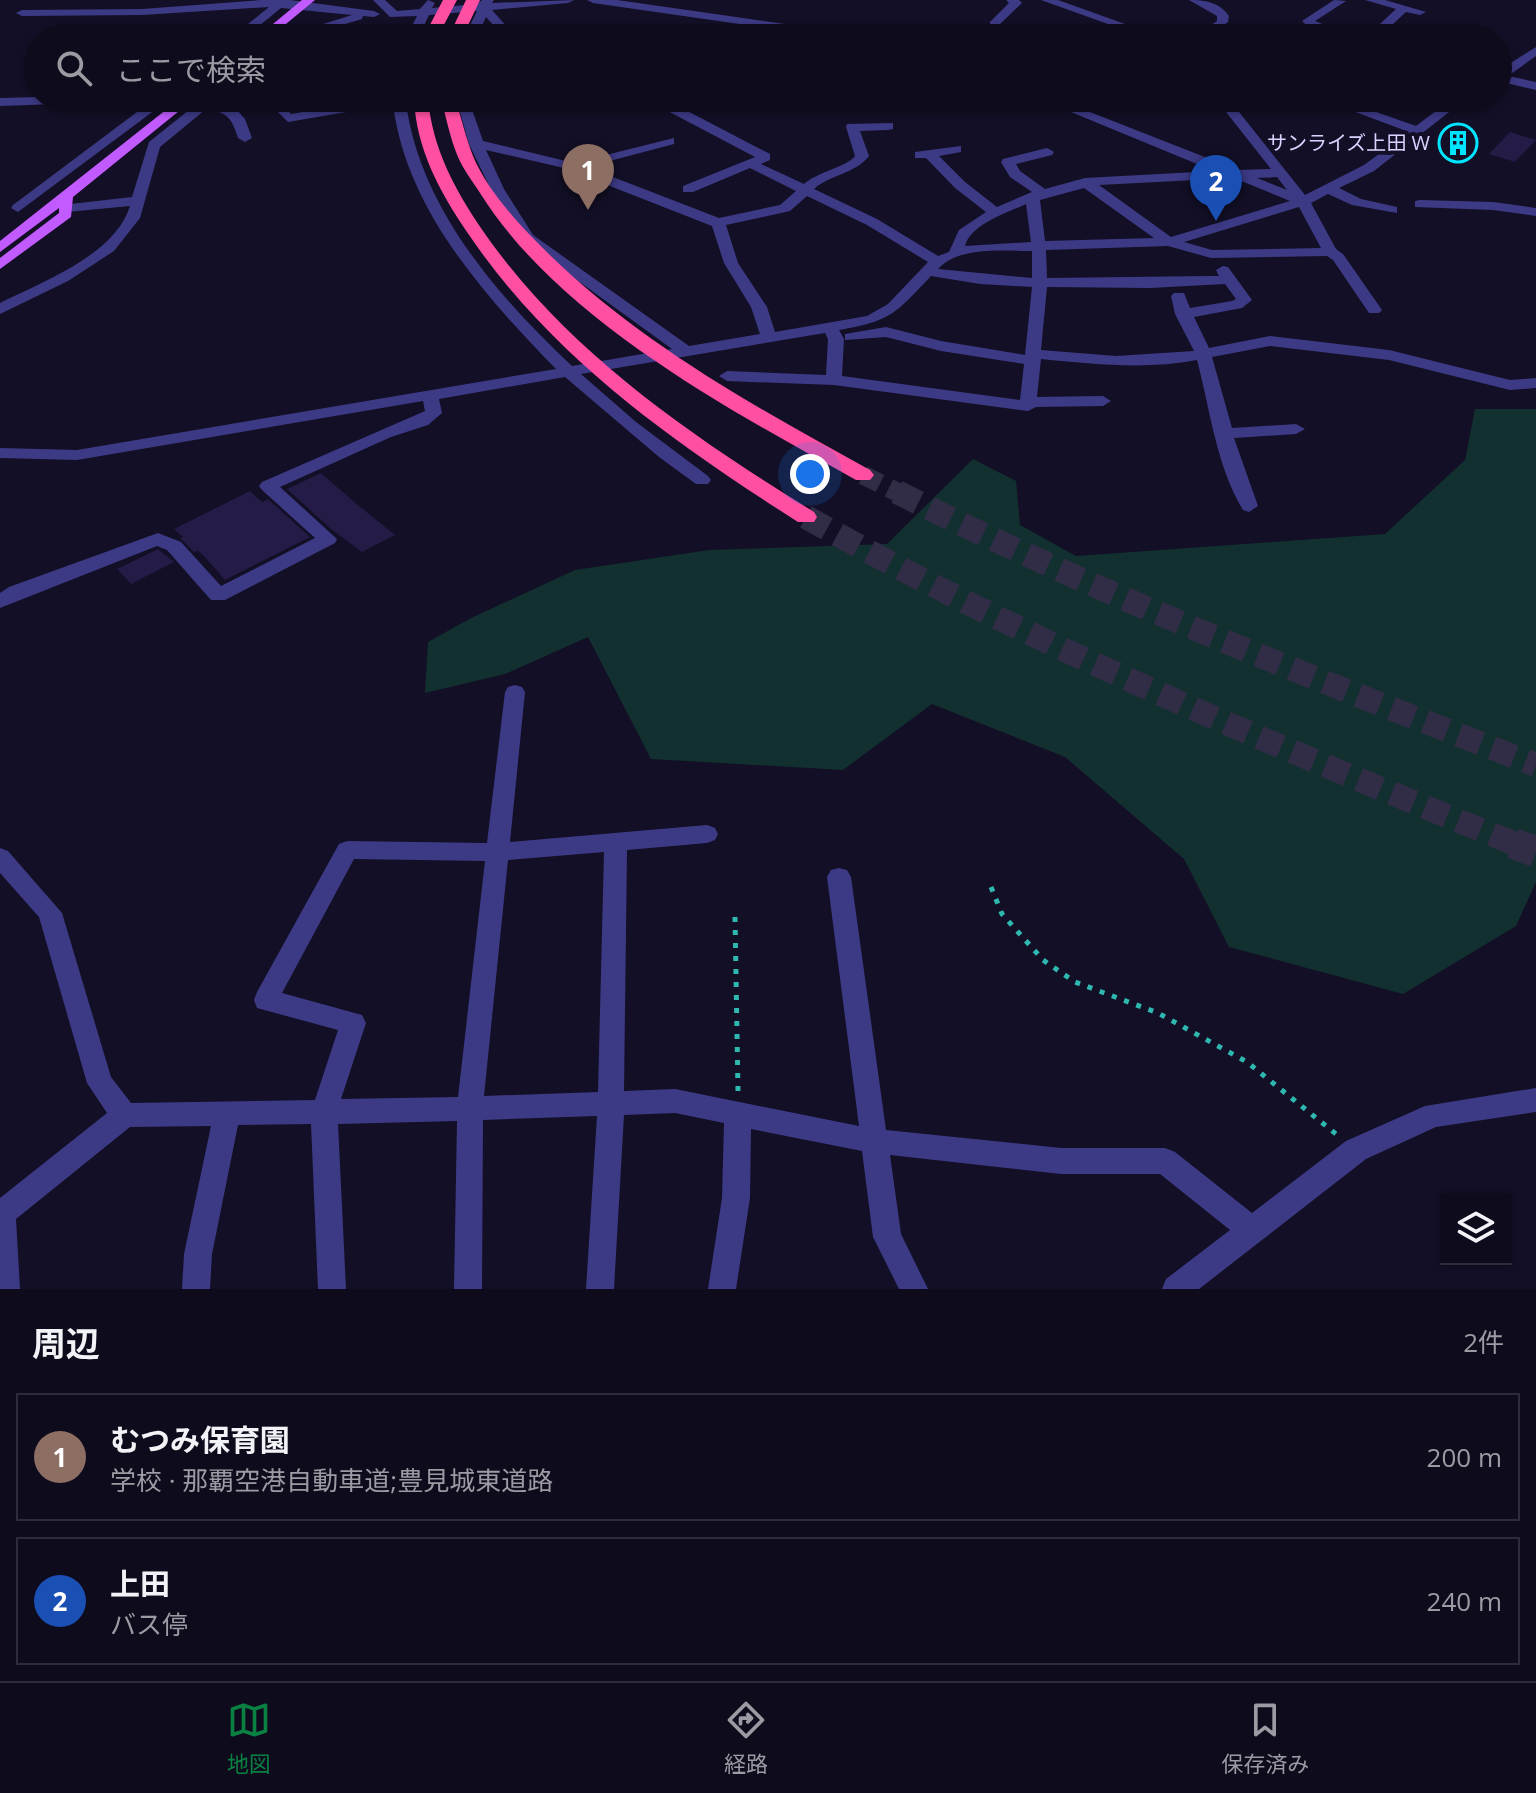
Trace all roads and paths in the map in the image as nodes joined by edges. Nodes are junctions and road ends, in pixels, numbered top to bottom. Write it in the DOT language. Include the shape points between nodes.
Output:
graph roads {
  1 [pos="379,0"];
  2 [pos="431,0"];
  3 [pos="450,0"];
  4 [pos="568,0"];
  5 [pos="593,0"];
  6 [pos="1012,0"];
  7 [pos="1047,0"];
  8 [pos="1195,0"];
  9 [pos="1371,0"];
  10 [pos="1340,1"];
  11 [pos="282,2"];
  12 [pos="306,2"];
  13 [pos="481,2"];
  14 [pos="656,4"];
  15 [pos="1216,4"];
  16 [pos="1404,8"];
  17 [pos="389,11"];
  18 [pos="1420,12"];
  19 [pos="22,13"];
  20 [pos="424,13"];
  21 [pos="374,14"];
  22 [pos="254,24"];
  23 [pos="279,24"];
  24 [pos="330,24"];
  25 [pos="419,24"];
  26 [pos="437,24"];
  27 [pos="465,24"];
  28 [pos="474,24"];
  29 [pos="499,24"];
  30 [pos="777,24"];
  31 [pos="994,24"];
  32 [pos="1117,24"];
  33 [pos="1219,24"];
  34 [pos="1312,24"];
  35 [pos="1386,24"];
  36 [pos="1536,51"];
  37 [pos="1512,67"];
  38 [pos="1512,80"];
  39 [pos="1536,86"];
  40 [pos="24,101"];
  41 [pos="0,102"];
  42 [pos="145,112"];
  43 [pos="172,112"];
  44 [pos="195,112"];
  45 [pos="232,112"];
  46 [pos="283,112"];
  47 [pos="321,112"];
  48 [pos="401,112"];
  49 [pos="423,112"];
  50 [pos="452,112"];
  51 [pos="466,112"];
  52 [pos="680,112"];
  53 [pos="1078,112"];
  54 [pos="1233,112"];
  55 [pos="1364,112"];
  56 [pos="1441,112"];
  57 [pos="888,126"];
  58 [pos="1416,130"];
  59 [pos="245,138"];
  60 [pos="669,141"];
  61 [pos="476,144"];
  62 [pos="956,149"];
  63 [pos="1047,152"];
  64 [pos="749,163"];
  65 [pos="573,167"];
  66 [pos="1283,173"];
  67 [pos="1237,175"];
  68 [pos="1085,182"];
  69 [pos="688,189"];
  70 [pos="1329,189"];
  71 [pos="805,191"];
  72 [pos="1037,194"];
  73 [pos="67,201"];
  74 [pos="137,201"];
  75 [pos="1303,201"];
  76 [pos="1420,204"];
  77 [pos="18,208"];
  78 [pos="0,209"];
  79 [pos="1392,210"];
  80 [pos="46,211"];
  81 [pos="1536,212"];
  82 [pos="996,213"];
  83 [pos="718,223"];
  84 [pos="1169,242"];
  85 [pos="1041,246"];
  86 [pos="0,248"];
  87 [pos="1330,252"];
  88 [pos="956,254"];
  89 [pos="1211,254"];
  90 [pos="0,265"];
  91 [pos="932,266"];
  92 [pos="1230,279"];
  93 [pos="1040,282"];
  94 [pos="1179,296"];
  95 [pos="0,309"];
  96 [pos="1374,310"];
  97 [pos="1183,314"];
  98 [pos="833,333"];
  99 [pos="769,339"];
  100 [pos="1203,354"];
  101 [pos="680,357"];
  102 [pos="1032,358"];
  103 [pos="567,372"];
  104 [pos="727,376"];
  105 [pos="834,380"];
  106 [pos="1536,383"];
  107 [pos="429,394"];
  108 [pos="1103,401"];
  109 [pos="1029,402"];
  110 [pos="1296,429"];
  111 [pos="1223,434"];
  112 [pos="0,453"];
  113 [pos="863,475"];
  114 [pos="702,480"];
  115 [pos="1249,506"];
  116 [pos="806,517"];
  117 [pos="0,601"];
  118 [pos="515,692"];
  119 [pos="707,834"];
  120 [pos="616,842"];
  121 [pos="497,852"];
  122 [pos="0,857"];
  123 [pos="839,877"];
  124 [pos="991,887"];
  125 [pos="735,917"];
  126 [pos="1536,1100"];
  127 [pos="611,1103"];
  128 [pos="470,1107"];
  129 [pos="324,1112"];
  130 [pos="227,1113"];
  131 [pos="738,1114"];
  132 [pos="125,1115"];
  133 [pos="873,1141"];
  134 [pos="1356,1150"];
  135 [pos="1,1214"];
  136 [pos="1251,1229"];
  137 [pos="6,1289"];
  138 [pos="196,1289"];
  139 [pos="332,1289"];
  140 [pos="468,1289"];
  141 [pos="600,1289"];
  142 [pos="722,1289"];
  143 [pos="914,1289"];
  144 [pos="1176,1289"];
  1 -- 17 [label="street"];
  2 -- 20 [label="street"];
  3 -- 26 [label="highway"];
  4 -- 13 [label="street"];
  5 -- 14 [label="street"];
  6 -- 31 [label="street" via="1016,3"];
  7 -- 32 [label="street"];
  8 -- 15 [label="street"];
  9 -- 16 [label="street"];
  10 -- 34 [label="street" via="1308,21"];
  11 -- 12 [label="street"];
  11 -- 19 [label="street" via="142,12"];
  11 -- 22 [label="street"];
  12 -- 21 [label="street"];
  12 -- 23 [label="main road"];
  13 -- 20 [label="street"];
  13 -- 27 [label="highway"];
  13 -- 28 [label="street"];
  13 -- 29 [label="street"];
  14 -- 30 [label="street"];
  15 -- 33 [label="street" via="1223,16"];
  16 -- 18 [label="street"];
  16 -- 35 [label="street"];
  17 -- 20 [label="street"];
  17 -- 21 [label="street"];
  20 -- 25 [label="street"];
  21 -- 24 [label="street"];
  36 -- 37 [label="street"];
  38 -- 39 [label="street"];
  40 -- 41 [label="street"];
  42 -- 77 [label="street"];
  43 -- 73 [label="main road"];
  44 -- 74 [label="street" via="154,145"];
  45 -- 59 [label="street"];
  46 -- 47 [label="street" via="288,118"];
  48 -- 103 [label="street" via="407,149 429,198 474,269"];
  49 -- 116 [label="highway" via="433,157 473,230 540,313 667,425"];
  50 -- 101 [label="highway" via="478,183 507,222 580,292"];
  51 -- 61 [label="street"];
  52 -- 64 [label="street" via="770,155"];
  53 -- 67 [label="street"];
  54 -- 66 [label="street"];
  55 -- 58 [label="street"];
  56 -- 58 [label="street"];
  57 -- 71 [label="street" via="852,127 862,156 856,164 821,176"];
  58 -- 70 [label="street" via="1369,168"];
  60 -- 65 [label="street"];
  61 -- 65 [label="street" via="517,149"];
  61 -- 101 [label="street" via="510,215 528,238"];
  62 -- 82 [label="street" via="923,154"];
  63 -- 72 [label="street" via="1008,162"];
  64 -- 69 [label="street"];
  64 -- 71 [label="street"];
  65 -- 83 [label="street"];
  66 -- 67 [label="street"];
  66 -- 75 [label="street"];
  67 -- 68 [label="street"];
  67 -- 75 [label="street"];
  68 -- 72 [label="street"];
  68 -- 84 [label="street"];
  70 -- 75 [label="street"];
  70 -- 79 [label="street"];
  71 -- 83 [label="street" via="785,208"];
  71 -- 91 [label="street" via="872,222"];
  72 -- 82 [label="street"];
  72 -- 85 [label="street"];
  73 -- 74 [label="street"];
  73 -- 80 [label="main road"];
  73 -- 90 [label="main road" via="66,214"];
  74 -- 95 [label="street" via="133,218 109,248"];
  75 -- 84 [label="street"];
  75 -- 87 [label="street"];
  76 -- 81 [label="street"];
  77 -- 78 [label="street"];
  77 -- 80 [label="street"];
  80 -- 86 [label="main road"];
  82 -- 88 [label="street" via="961,236"];
  83 -- 99 [label="street" via="731,263 759,307"];
  84 -- 85 [label="street"];
  84 -- 89 [label="street"];
  85 -- 88 [label="street" via="973,248"];
  85 -- 93 [label="street"];
  87 -- 89 [label="street"];
  87 -- 96 [label="street"];
  88 -- 91 [label="street"];
  89 -- 92 [label="street"];
  91 -- 93 [label="street" via="966,280"];
  91 -- 98 [label="street" via="893,307"];
  92 -- 93 [label="street" via="1175,285"];
  92 -- 97 [label="street" via="1244,300"];
  93 -- 102 [label="street"];
  94 -- 97 [label="street"];
  97 -- 100 [label="street"];
  98 -- 99 [label="street"];
  98 -- 102 [label="street" via="886,332 941,346"];
  98 -- 105 [label="street"];
  99 -- 101 [label="street"];
  100 -- 102 [label="street" via="1116,361"];
  100 -- 106 [label="street" via="1270,341 1389,355 1510,385"];
  100 -- 111 [label="street"];
  101 -- 103 [label="street"];
  101 -- 113 [label="highway" via="759,417"];
  102 -- 109 [label="street"];
  103 -- 107 [label="street"];
  103 -- 114 [label="street" via="648,442"];
  104 -- 105 [label="street"];
  105 -- 109 [label="street" via="974,400 1028,406"];
  107 -- 112 [label="street" via="77,455"];
  107 -- 117 [label="street" via="434,413 422,421 268,486 328,539 218,595 174,546 158,539"];
  108 -- 109 [label="street"];
  110 -- 111 [label="street"];
  111 -- 115 [label="street"];
  118 -- 121 [label="street"];
  119 -- 120 [label="street"];
  120 -- 121 [label="street"];
  120 -- 127 [label="street"];
  121 -- 128 [label="street"];
  121 -- 129 [label="street" via="347,850 266,1000 353,1023"];
  122 -- 132 [label="street" via="50,913 100,1083"];
  123 -- 133 [label="street"];
  124 -- 134 [label="path" via="1002,914 1043,960 1075,982 1158,1013 1247,1062"];
  125 -- 131 [label="path"];
  126 -- 134 [label="street" via="1434,1115"];
  127 -- 128 [label="street"];
  127 -- 131 [label="street" via="675,1101"];
  127 -- 141 [label="street"];
  128 -- 129 [label="street"];
  128 -- 140 [label="street"];
  129 -- 130 [label="street"];
  129 -- 139 [label="street"];
  130 -- 132 [label="street"];
  130 -- 138 [label="street" via="198,1254"];
  131 -- 133 [label="street"];
  131 -- 142 [label="street" via="736,1198"];
  132 -- 135 [label="street"];
  133 -- 136 [label="street" via="1061,1161 1165,1161"];
  133 -- 143 [label="street" via="887,1237"];
  134 -- 136 [label="street"];
  135 -- 137 [label="street"];
  136 -- 144 [label="street"];
}
